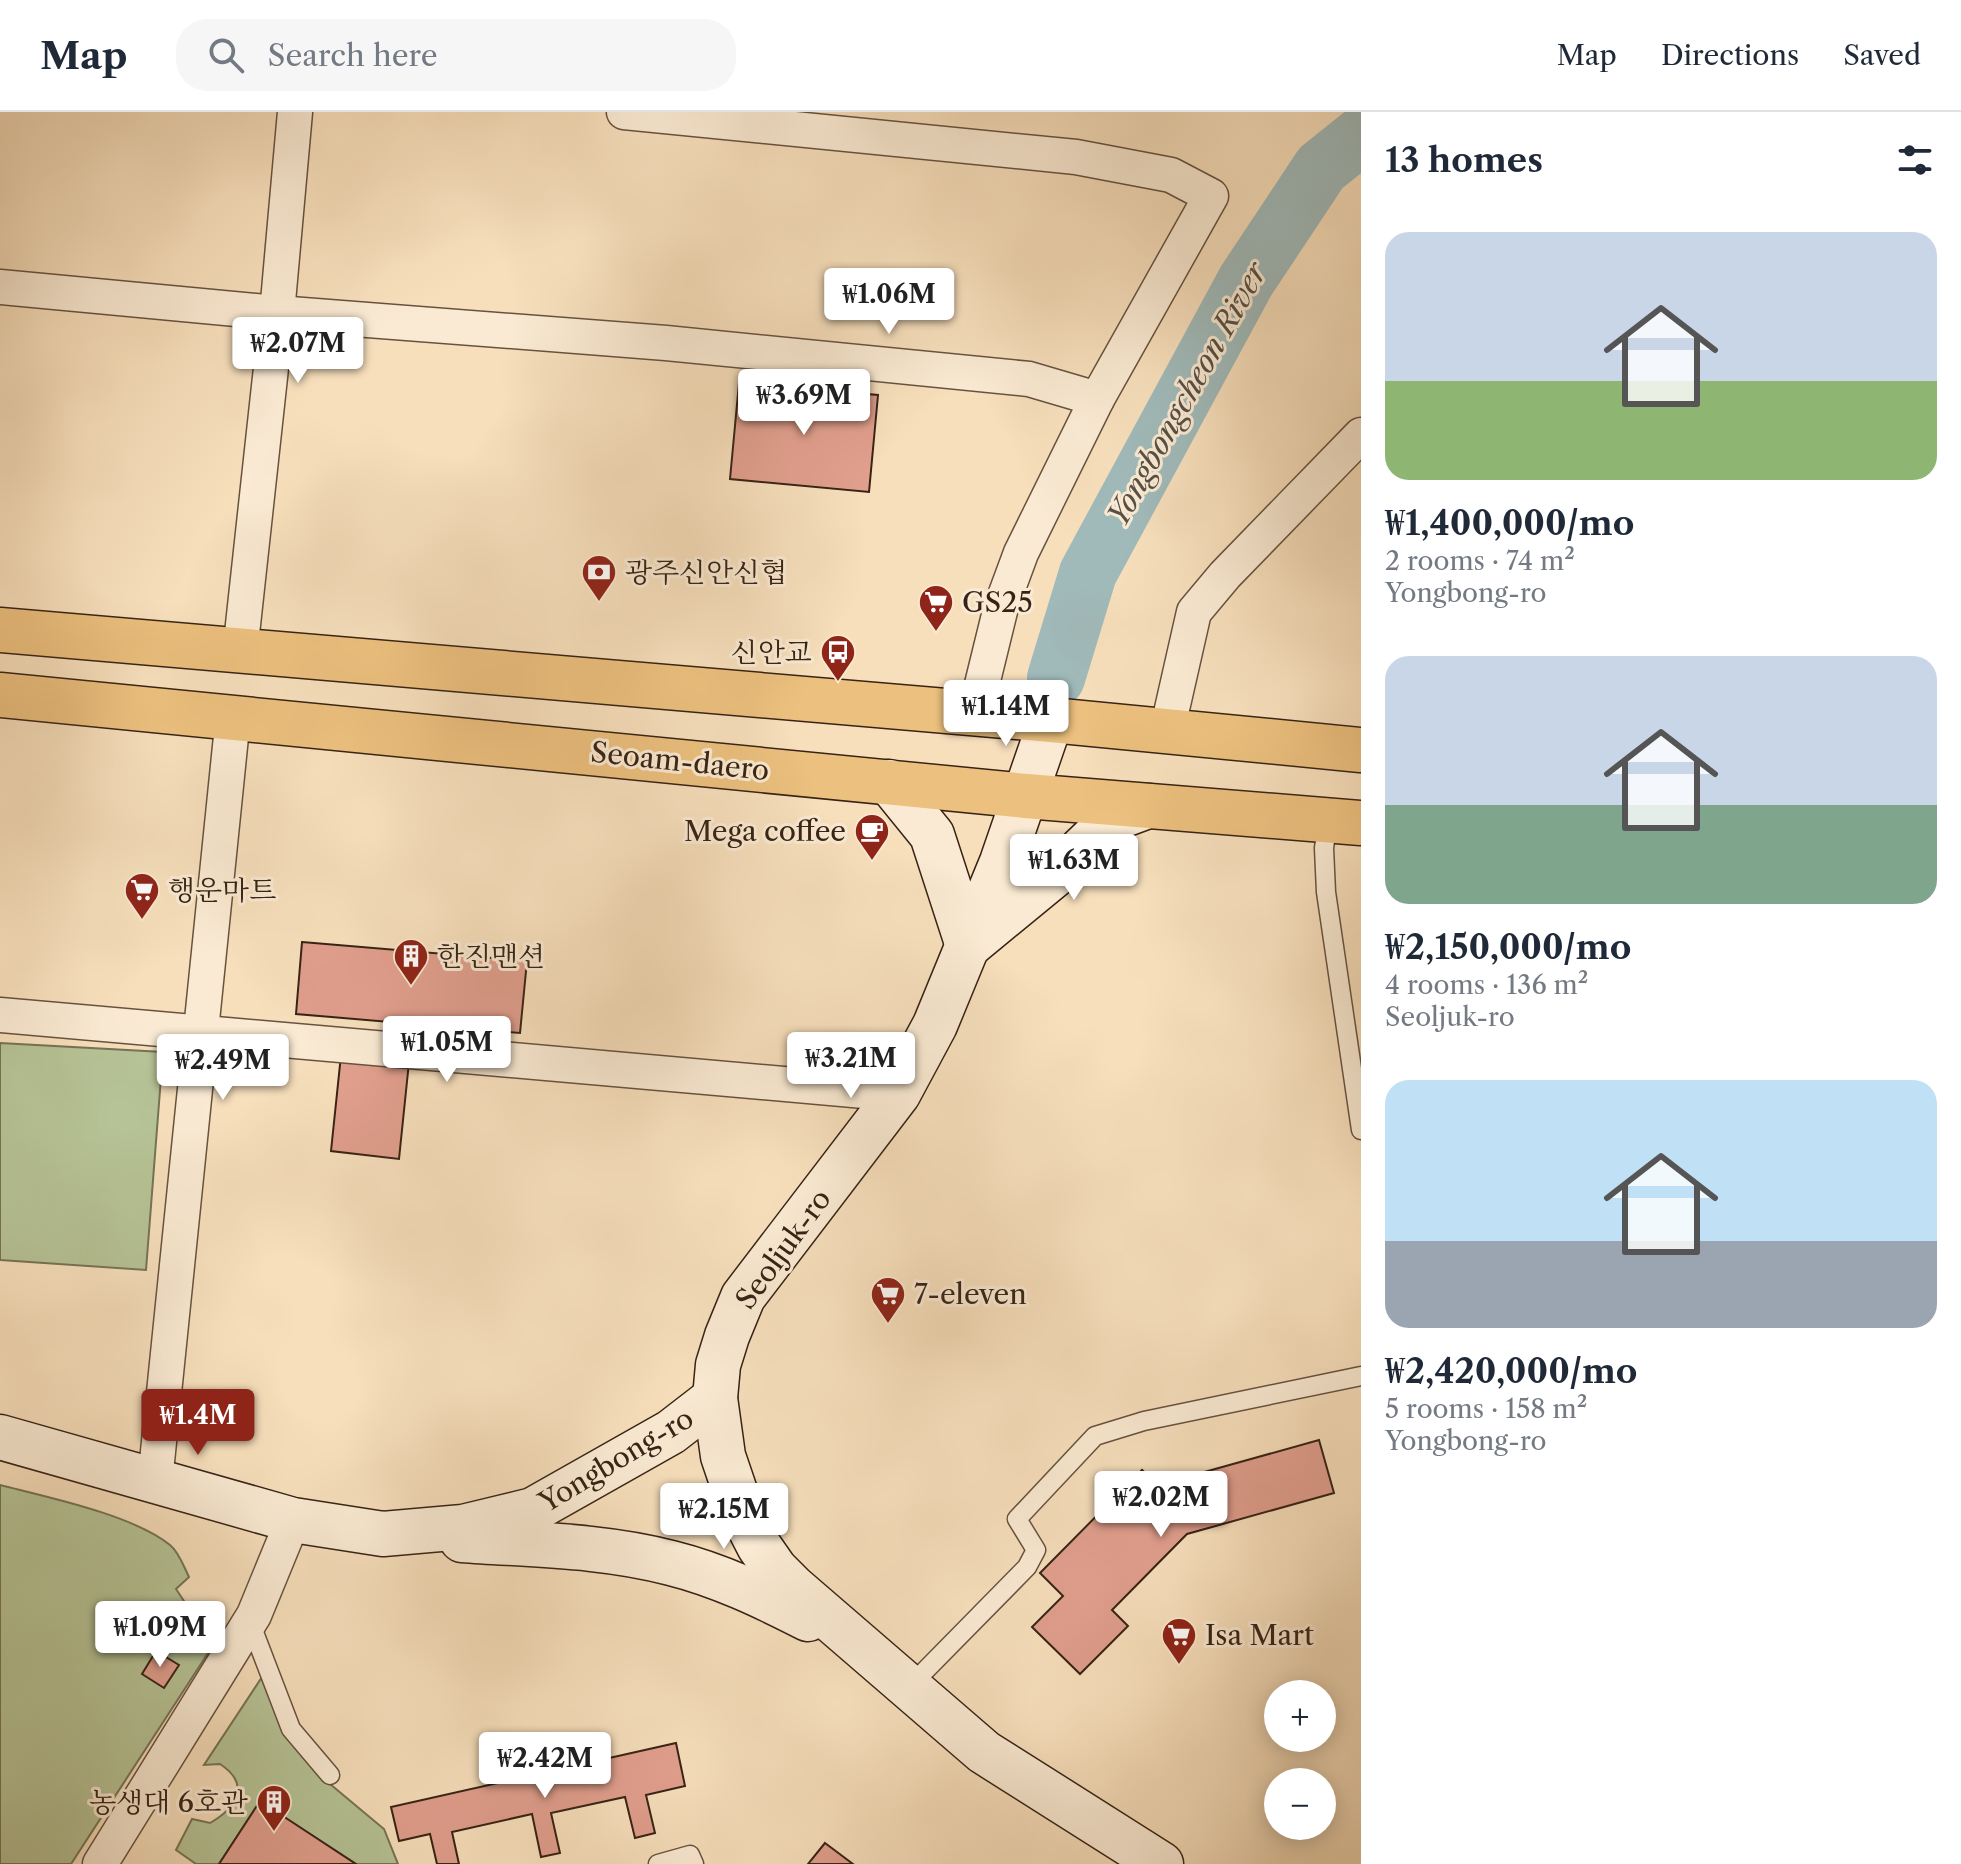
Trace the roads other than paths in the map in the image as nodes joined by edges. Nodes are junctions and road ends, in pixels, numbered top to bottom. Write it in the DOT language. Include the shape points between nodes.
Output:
graph roads {
  1 [pos="295,112"];
  2 [pos="624,112"];
  3 [pos="0,287"];
  4 [pos="277,313"];
  5 [pos="1097,399"];
  6 [pos="1361,435"];
  7 [pos="0,630"];
  8 [pos="240,652"];
  9 [pos="0,695"];
  10 [pos="985,714"];
  11 [pos="233,717"];
  12 [pos="1051,720"];
  13 [pos="1151,730"];
  14 [pos="1361,750"];
  15 [pos="889,782"];
  16 [pos="1026,796"];
  17 [pos="1130,804"];
  18 [pos="1345,822"];
  19 [pos="968,946"];
  20 [pos="0,1015"];
  21 [pos="201,1033"];
  22 [pos="898,1094"];
  23 [pos="1361,1130"];
  24 [pos="1361,1376"];
  25 [pos="715,1398"];
  26 [pos="0,1437"];
  27 [pos="155,1481"];
  28 [pos="293,1520"];
  29 [pos="383,1534"];
  30 [pos="250,1622"];
  31 [pos="853,1641"];
  32 [pos="908,1688"];
  33 [pos="330,1775"];
  34 [pos="100,1864"];
  35 [pos="658,1864"];
  36 [pos="694,1864"];
  37 [pos="1161,1864"];
  1 -- 4 [label="street"];
  2 -- 5 [label="street" via="1076,157 1171,175 1211,196"];
  3 -- 4 [label="street"];
  4 -- 5 [label="street" via="666,343 1029,379"];
  4 -- 8 [label="street"];
  5 -- 10 [label="street" via="1021,553 1001,607"];
  6 -- 13 [label="street" via="1194,612"];
  7 -- 8 [label="main road"];
  8 -- 10 [label="main road"];
  9 -- 11 [label="main road, Seoam-daero"];
  10 -- 12 [label="main road"];
  11 -- 15 [label="main road, Seoam-daero"];
  11 -- 21 [label="street"];
  12 -- 13 [label="main road"];
  12 -- 16 [label="main road, Seoljuk-ro"];
  13 -- 14 [label="main road"];
  15 -- 16 [label="main road, Seoam-daero"];
  15 -- 19 [label="main road" via="932,835"];
  16 -- 17 [label="main road, Seoam-daero"];
  16 -- 19 [label="main road, Seoljuk-ro"];
  17 -- 18 [label="main road, Seoam-daero"];
  17 -- 19 [label="main road"];
  18 -- 23 [label="lane" via="1324,848 1326,892"];
  19 -- 22 [label="main road, Seoljuk-ro"];
  20 -- 21 [label="street"];
  21 -- 22 [label="street"];
  21 -- 27 [label="street"];
  22 -- 25 [label="main road, Seoljuk-ro" via="743,1297 718,1365"];
  24 -- 32 [label="lane" via="1095,1436 1017,1519 1036,1550 1027,1567"];
  25 -- 29 [label="main road, Yongbong-ro" via="671,1432 533,1510 463,1527"];
  25 -- 31 [label="main road, Seoljuk-ro" via="723,1456 759,1546 775,1569"];
  26 -- 27 [label="main road, Yongbong-ro"];
  27 -- 28 [label="main road, Yongbong-ro"];
  28 -- 29 [label="main road, Yongbong-ro"];
  28 -- 30 [label="street"];
  29 -- 31 [label="main road" via="593,1550 670,1563 742,1586"];
  30 -- 33 [label="lane" via="291,1729"];
  30 -- 34 [label="street"];
  31 -- 32 [label="main road, Seoljuk-ro"];
  32 -- 37 [label="main road, Seoljuk-ro" via="984,1752"];
  35 -- 36 [label="lane" via="690,1855"];
}
